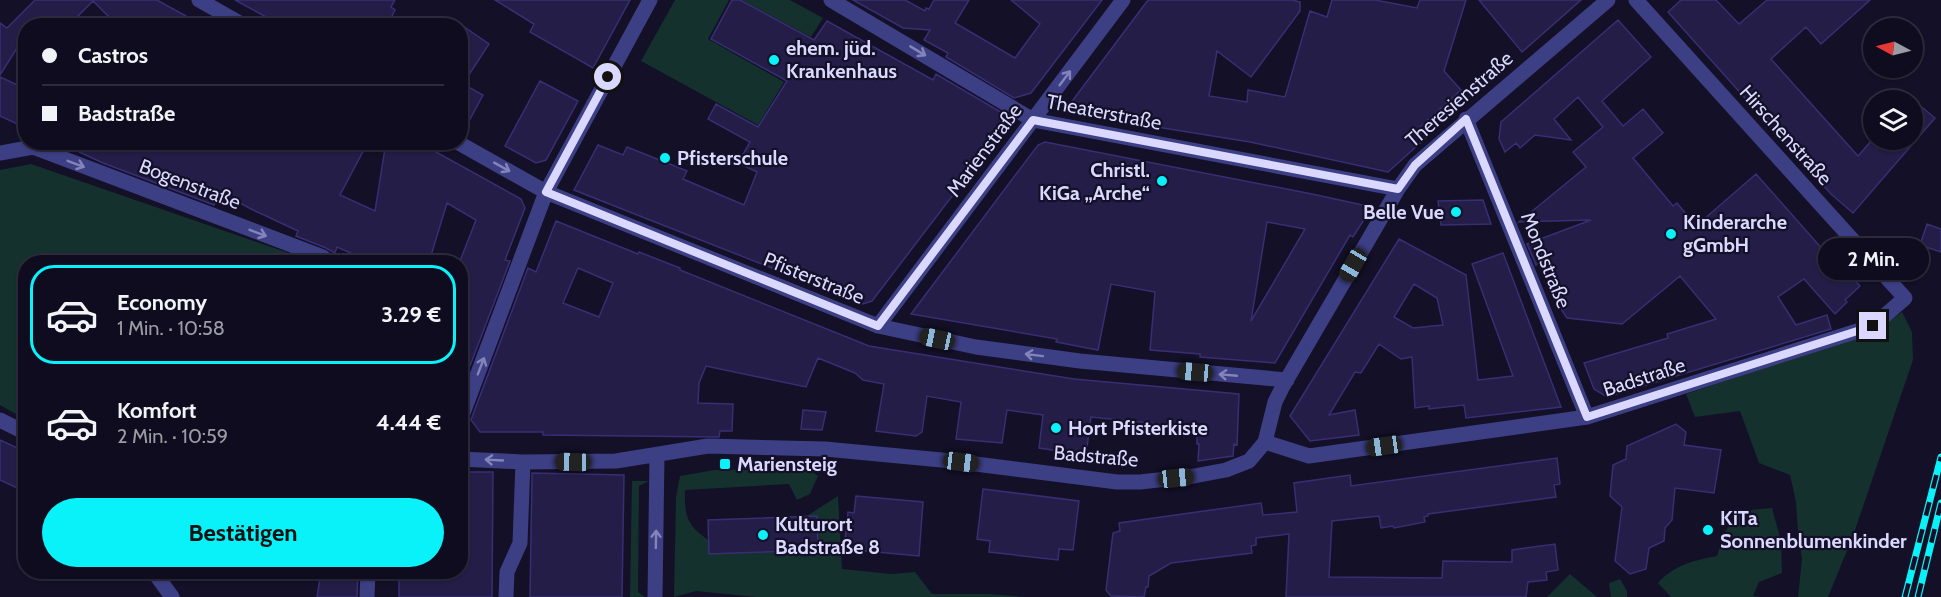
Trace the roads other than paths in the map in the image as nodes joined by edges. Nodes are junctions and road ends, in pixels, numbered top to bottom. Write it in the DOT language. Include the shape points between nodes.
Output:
graph roads {
  1 [pos="199,0"];
  2 [pos="650,0"];
  3 [pos="831,0"];
  4 [pos="1123,0"];
  5 [pos="1608,0"];
  6 [pos="1636,0"];
  7 [pos="231,18"];
  8 [pos="1466,119"];
  9 [pos="1033,120"];
  10 [pos="468,148"];
  11 [pos="18,150"];
  12 [pos="41,150"];
  13 [pos="0,153"];
  14 [pos="1398,189"];
  15 [pos="546,192"];
  16 [pos="318,255"];
  17 [pos="1905,298"];
  18 [pos="878,326"];
  19 [pos="1287,380"];
  20 [pos="468,400"];
  21 [pos="1587,417"];
  22 [pos="0,420"];
  23 [pos="18,429"];
  24 [pos="1265,442"];
  25 [pos="657,455"];
  26 [pos="468,459"];
  27 [pos="523,462"];
  28 [pos="159,579"];
  29 [pos="368,579"];
  30 [pos="172,597"];
  31 [pos="367,597"];
  32 [pos="506,597"];
  33 [pos="655,597"];
  1 -- 7 [label="street"];
  2 -- 15 [label="street"];
  3 -- 9 [label="street, Theaterstraße, one-way"];
  9 -- 4 [label="street, Marienstraße, one-way"];
  5 -- 8 [label="street, Theresienstraße"];
  6 -- 17 [label="street, Hirschenstraße"];
  8 -- 14 [label="street, Theresienstraße" via="1415,165"];
  8 -- 21 [label="street, Mondstraße"];
  9 -- 14 [label="street, Theaterstraße"];
  9 -- 18 [label="street, Marienstraße"];
  10 -- 15 [label="street, Pfisterstraße, one-way"];
  13 -- 11 [label="street, Bogenstraße, one-way"];
  12 -- 16 [label="street, Bogenstraße, one-way"];
  14 -- 19 [label="street, Theresienstraße"];
  15 -- 18 [label="street, Pfisterstraße"];
  20 -- 15 [label="street, one-way"];
  17 -- 21 [label="street, Badstraße" via="1873,326"];
  19 -- 18 [label="street, Pfisterstraße, one-way" via="1034,355"];
  19 -- 24 [label="street, Theresienstraße" via="1275,402"];
  21 -- 24 [label="street, Badstraße" via="1309,456"];
  22 -- 23 [label="street"];
  24 -- 25 [label="street, Badstraße" via="1249,461 1226,470 1117,482 825,449 708,446"];
  25 -- 27 [label="street, Badstraße" via="616,461"];
  33 -- 25 [label="street, one-way"];
  27 -- 26 [label="street, Badstraße, one-way"];
  27 -- 32 [label="street" via="520,543 507,572"];
  28 -- 30 [label="street"];
  29 -- 31 [label="street"];
}
